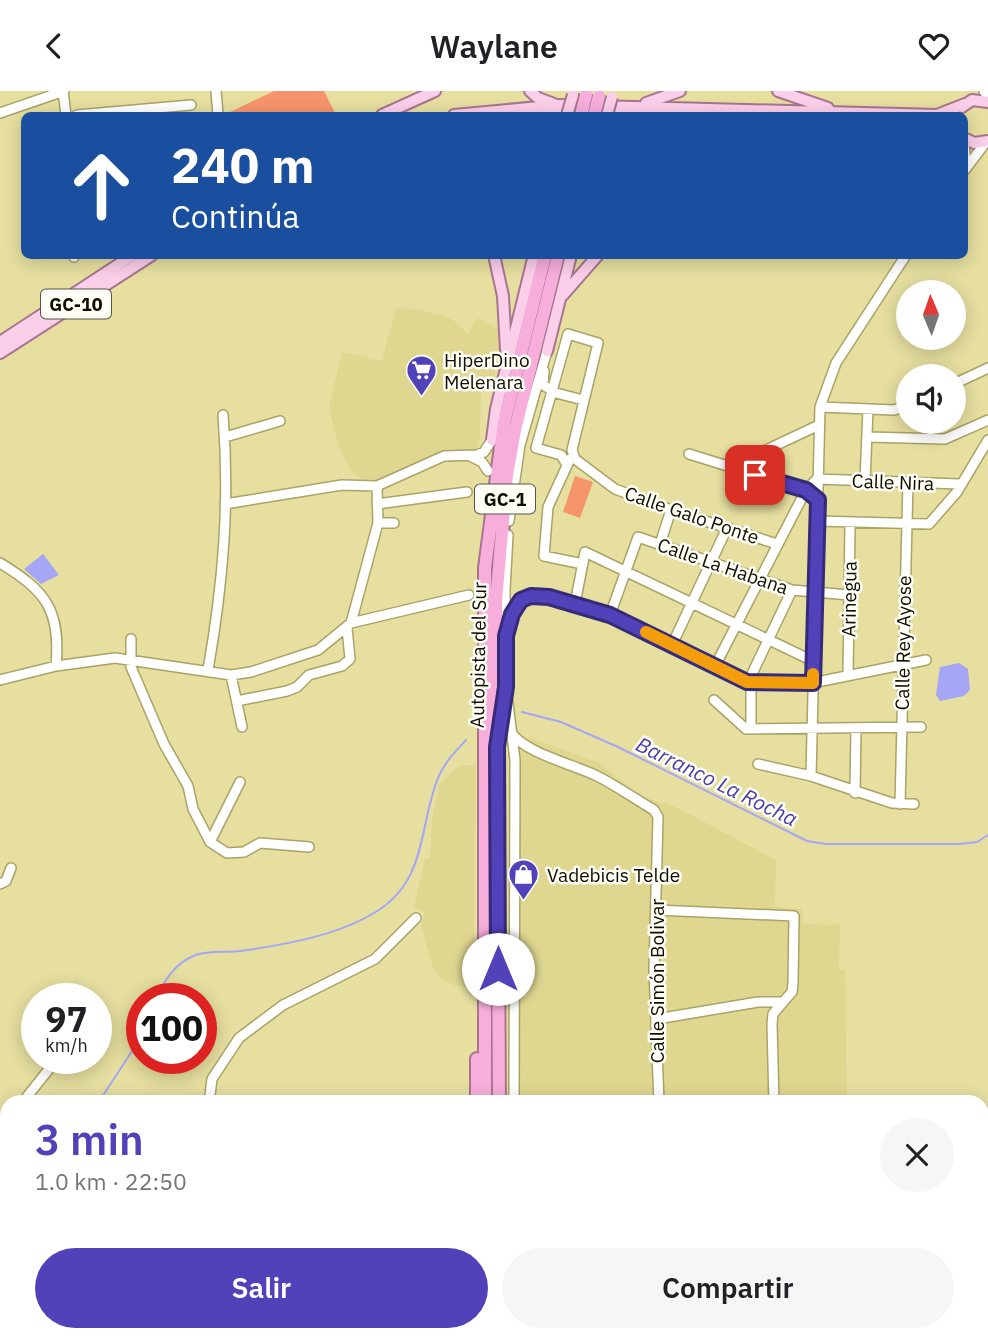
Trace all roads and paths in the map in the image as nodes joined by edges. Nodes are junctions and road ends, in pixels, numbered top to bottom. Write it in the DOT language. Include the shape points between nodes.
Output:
graph roads {
  1 [pos="63,91"];
  2 [pos="216,91"];
  3 [pos="435,91"];
  4 [pos="530,91"];
  5 [pos="680,91"];
  6 [pos="778,91"];
  7 [pos="984,91"];
  8 [pos="586,93"];
  9 [pos="613,94"];
  10 [pos="971,98"];
  11 [pos="988,100"];
  12 [pos="191,105"];
  13 [pos="560,105"];
  14 [pos="636,106"];
  15 [pos="66,112"];
  16 [pos="111,112"];
  17 [pos="218,112"];
  18 [pos="389,112"];
  19 [pos="486,112"];
  20 [pos="570,112"];
  21 [pos="582,112"];
  22 [pos="599,112"];
  23 [pos="603,112"];
  24 [pos="818,112"];
  25 [pos="845,112"];
  26 [pos="941,112"];
  27 [pos="959,112"];
  28 [pos="0,113"];
  29 [pos="987,141"];
  30 [pos="968,142"];
  31 [pos="968,167"];
  32 [pos="127,259"];
  33 [pos="146,259"];
  34 [pos="495,259"];
  35 [pos="533,259"];
  36 [pos="544,259"];
  37 [pos="557,259"];
  38 [pos="570,259"];
  39 [pos="595,259"];
  40 [pos="903,259"];
  41 [pos="560,300"];
  42 [pos="0,342"];
  43 [pos="547,351"];
  44 [pos="0,353"];
  45 [pos="988,368"];
  46 [pos="503,377"];
  47 [pos="966,378"];
  48 [pos="552,391"];
  49 [pos="583,400"];
  50 [pos="820,407"];
  51 [pos="868,409"];
  52 [pos="896,409"];
  53 [pos="223,415"];
  54 [pos="988,420"];
  55 [pos="280,421"];
  56 [pos="819,425"];
  57 [pos="225,437"];
  58 [pos="867,437"];
  59 [pos="492,440"];
  60 [pos="988,440"];
  61 [pos="465,454"];
  62 [pos="689,454"];
  63 [pos="568,457"];
  64 [pos="730,467"];
  65 [pos="488,471"];
  66 [pos="817,479"];
  67 [pos="865,481"];
  68 [pos="908,483"];
  69 [pos="959,484"];
  70 [pos="377,486"];
  71 [pos="806,490"];
  72 [pos="467,492"];
  73 [pos="818,500"];
  74 [pos="225,504"];
  75 [pos="377,504"];
  76 [pos="671,510"];
  77 [pos="818,521"];
  78 [pos="378,523"];
  79 [pos="394,523"];
  80 [pos="850,523"];
  81 [pos="906,524"];
  82 [pos="727,528"];
  83 [pos="660,544"];
  84 [pos="777,544"];
  85 [pos="0,563"];
  86 [pos="711,563"];
  87 [pos="583,564"];
  88 [pos="485,568"];
  89 [pos="625,572"];
  90 [pos="759,580"];
  91 [pos="792,590"];
  92 [pos="815,594"];
  93 [pos="469,595"];
  94 [pos="849,595"];
  95 [pos="691,603"];
  96 [pos="575,604"];
  97 [pos="610,615"];
  98 [pos="736,625"];
  99 [pos="349,626"];
  100 [pos="506,636"];
  101 [pos="131,639"];
  102 [pos="769,641"];
  103 [pos="672,645"];
  104 [pos="129,659"];
  105 [pos="926,660"];
  106 [pos="813,661"];
  107 [pos="903,663"];
  108 [pos="56,666"];
  109 [pos="715,666"];
  110 [pos="208,670"];
  111 [pos="232,675"];
  112 [pos="848,676"];
  113 [pos="0,680"];
  114 [pos="751,683"];
  115 [pos="813,683"];
  116 [pos="506,687"];
  117 [pos="715,700"];
  118 [pos="237,701"];
  119 [pos="242,726"];
  120 [pos="901,727"];
  121 [pos="921,727"];
  122 [pos="812,728"];
  123 [pos="856,728"];
  124 [pos="751,729"];
  125 [pos="510,730"];
  126 [pos="497,747"];
  127 [pos="534,749"];
  128 [pos="515,760"];
  129 [pos="758,764"];
  130 [pos="811,776"];
  131 [pos="240,782"];
  132 [pos="855,793"];
  133 [pos="900,804"];
  134 [pos="914,804"];
  135 [pos="210,842"];
  136 [pos="309,847"];
  137 [pos="11,868"];
  138 [pos="0,884"];
  139 [pos="656,910"];
  140 [pos="416,918"];
  141 [pos="783,1002"];
  142 [pos="657,1019"];
  143 [pos="485,1025"];
  144 [pos="45,1074"];
  145 [pos="28,1095"];
  146 [pos="210,1095"];
  147 [pos="477,1095"];
  148 [pos="485,1095"];
  149 [pos="499,1095"];
  150 [pos="514,1095"];
  151 [pos="659,1095"];
  152 [pos="774,1095"];
  1 -- 15 [label="street"];
  1 -- 28 [label="street"];
  2 -- 17 [label="street"];
  3 -- 18 [label="main road"];
  4 -- 13 [label="main road"];
  5 -- 14 [label="main road"];
  6 -- 25 [label="main road"];
  7 -- 11 [label="street"];
  8 -- 20 [label="main road, bridge"];
  8 -- 21 [label="highway, bridge"];
  8 -- 22 [label="highway, bridge"];
  9 -- 23 [label="main road, bridge"];
  10 -- 11 [label="main road"];
  10 -- 26 [label="main road"];
  10 -- 27 [label="main road"];
  12 -- 16 [label="street"];
  13 -- 14 [label="main road"];
  13 -- 19 [label="main road"];
  14 -- 24 [label="main road"];
  29 -- 30 [label="main road"];
  29 -- 31 [label="street"];
  32 -- 42 [label="main road, GC-10"];
  33 -- 44 [label="main road, GC-10"];
  34 -- 46 [label="main road" via="507,337"];
  35 -- 46 [label="main road"];
  36 -- 88 [label="highway, Autopista del Sur / GC-1" via="504,423"];
  37 -- 126 [label="highway, Autopista del Sur / GC-1" via="507,475 496,601"];
  38 -- 41 [label="main road"];
  39 -- 41 [label="main road"];
  40 -- 50 [label="street" via="834,367"];
  41 -- 43 [label="main road"];
  43 -- 48 [label="street" via="543,385"];
  43 -- 100 [label="street" via="524,427 511,505"];
  45 -- 47 [label="street"];
  46 -- 59 [label="main road"];
  48 -- 49 [label="street"];
  48 -- 49 [label="street" via="568,334 598,343"];
  48 -- 63 [label="street, Calle Galo Ponte" via="536,448"];
  49 -- 63 [label="street"];
  50 -- 51 [label="street"];
  50 -- 56 [label="street"];
  51 -- 52 [label="street"];
  51 -- 58 [label="street"];
  53 -- 57 [label="street"];
  54 -- 58 [label="street" via="945,439"];
  55 -- 57 [label="street"];
  56 -- 64 [label="street"];
  56 -- 66 [label="street"];
  57 -- 74 [label="street"];
  58 -- 67 [label="street"];
  59 -- 61 [label="street" via="484,452"];
  59 -- 65 [label="highway"];
  60 -- 69 [label="street, Calle Nira"];
  61 -- 65 [label="street" via="482,461"];
  61 -- 70 [label="street" via="444,456"];
  62 -- 64 [label="street"];
  63 -- 76 [label="street, Calle Galo Ponte" via="615,489"];
  63 -- 87 [label="street" via="547,514 544,556"];
  64 -- 71 [label="street"];
  65 -- 88 [label="highway" via="480,535"];
  66 -- 67 [label="street, Calle Nira"];
  66 -- 71 [label="street"];
  66 -- 73 [label="street"];
  67 -- 68 [label="street, Calle Nira"];
  68 -- 69 [label="street, Calle Nira"];
  68 -- 81 [label="street, Calle Rey Ayose"];
  69 -- 81 [label="street" via="929,524"];
  70 -- 74 [label="street" via="342,485"];
  70 -- 75 [label="street"];
  71 -- 73 [label="street"];
  71 -- 84 [label="street"];
  72 -- 75 [label="street"];
  73 -- 77 [label="street"];
  74 -- 110 [label="street" via="220,604"];
  75 -- 78 [label="street"];
  76 -- 82 [label="street, Calle Galo Ponte"];
  76 -- 83 [label="street"];
  77 -- 80 [label="street"];
  77 -- 92 [label="street"];
  78 -- 79 [label="street"];
  78 -- 99 [label="street"];
  80 -- 81 [label="street"];
  80 -- 94 [label="street, Arinegua"];
  81 -- 107 [label="street, Calle Rey Ayose"];
  82 -- 84 [label="street, Calle Galo Ponte"];
  82 -- 86 [label="street"];
  83 -- 86 [label="street, Calle La Habana"];
  83 -- 89 [label="street, Calle La Habana" via="638,537"];
  84 -- 90 [label="street"];
  85 -- 108 [label="street" via="44,596 58,634"];
  86 -- 90 [label="street, Calle La Habana"];
  86 -- 95 [label="street"];
  87 -- 89 [label="street" via="585,552"];
  87 -- 96 [label="street"];
  88 -- 143 [label="highway, Autopista del Sur / GC-1"];
  89 -- 95 [label="street"];
  89 -- 97 [label="street"];
  90 -- 91 [label="street, Calle La Habana"];
  90 -- 98 [label="street"];
  91 -- 92 [label="street, Calle La Habana"];
  91 -- 102 [label="street"];
  92 -- 94 [label="street, Calle La Habana"];
  92 -- 106 [label="street"];
  93 -- 99 [label="street"];
  94 -- 112 [label="street, Arinegua"];
  95 -- 98 [label="street"];
  95 -- 103 [label="street"];
  96 -- 97 [label="street"];
  96 -- 100 [label="street" via="549,597 525,598 515,607"];
  97 -- 103 [label="street"];
  98 -- 102 [label="street"];
  98 -- 109 [label="street"];
  99 -- 111 [label="street" via="318,650"];
  99 -- 118 [label="street" via="350,659 342,666 309,675 287,691"];
  100 -- 116 [label="street"];
  101 -- 104 [label="street"];
  102 -- 106 [label="street"];
  102 -- 114 [label="street"];
  103 -- 109 [label="street"];
  104 -- 108 [label="street"];
  104 -- 110 [label="street"];
  104 -- 135 [label="street"];
  105 -- 107 [label="street"];
  106 -- 115 [label="street"];
  107 -- 112 [label="street"];
  107 -- 120 [label="street, Calle Rey Ayose"];
  108 -- 113 [label="street"];
  109 -- 114 [label="street"];
  110 -- 111 [label="street"];
  111 -- 118 [label="street"];
  112 -- 115 [label="street"];
  114 -- 115 [label="street"];
  114 -- 124 [label="street"];
  115 -- 122 [label="street"];
  116 -- 125 [label="street"];
  116 -- 126 [label="highway"];
  117 -- 124 [label="street"];
  118 -- 119 [label="street"];
  120 -- 121 [label="street"];
  120 -- 123 [label="street"];
  120 -- 133 [label="street, Calle Rey Ayose"];
  122 -- 123 [label="street"];
  122 -- 124 [label="street"];
  122 -- 130 [label="street"];
  123 -- 132 [label="street"];
  125 -- 127 [label="street" via="516,740"];
  125 -- 128 [label="street"];
  126 -- 149 [label="highway, Autopista del Sur / GC-1"];
  127 -- 128 [label="street" via="525,749"];
  127 -- 139 [label="street, Calle Simón Bolivar" via="598,777 654,810 658,817"];
  128 -- 150 [label="street"];
  129 -- 130 [label="street"];
  130 -- 132 [label="street"];
  131 -- 135 [label="street"];
  132 -- 133 [label="street"];
  133 -- 134 [label="street"];
  135 -- 136 [label="street" via="227,853 244,852 261,843"];
  137 -- 138 [label="street"];
  139 -- 141 [label="street" via="794,915 792,992"];
  139 -- 142 [label="street, Calle Simón Bolivar"];
  140 -- 146 [label="street" via="375,959 283,1005 239,1038 212,1079"];
  141 -- 142 [label="street"];
  141 -- 152 [label="street" via="773,1014 772,1024"];
  142 -- 151 [label="street, Calle Simón Bolivar"];
  143 -- 147 [label="highway" via="478,1049"];
  143 -- 148 [label="highway, Autopista del Sur / GC-1"];
  144 -- 145 [label="street"];
}
